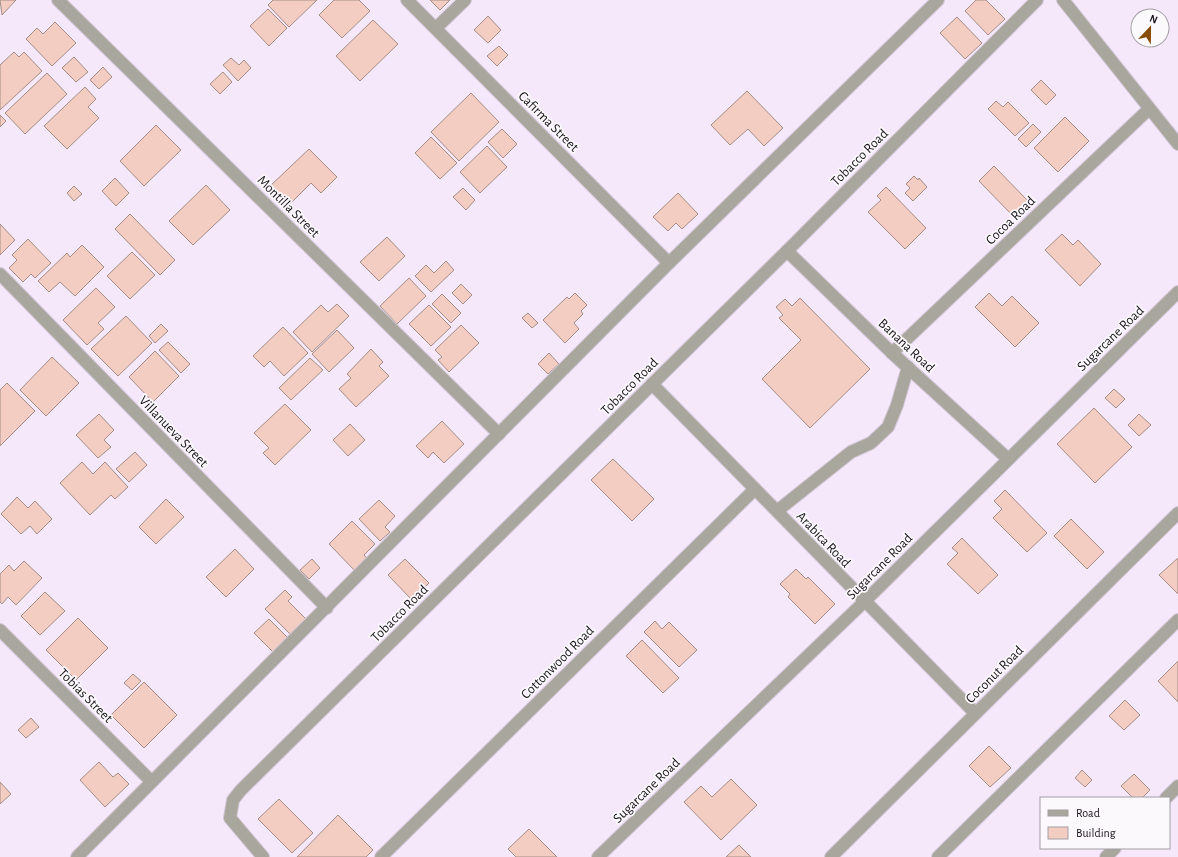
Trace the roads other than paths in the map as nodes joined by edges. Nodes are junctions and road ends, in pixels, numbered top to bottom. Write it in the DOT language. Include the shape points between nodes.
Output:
graph roads {
  1 [pos="58,0"];
  2 [pos="407,0"];
  3 [pos="465,0"];
  4 [pos="938,0"];
  5 [pos="1037,0"];
  6 [pos="1063,0"];
  7 [pos="436,28"];
  8 [pos="1149,109"];
  9 [pos="1178,144"];
  10 [pos="787,251"];
  11 [pos="668,263"];
  12 [pos="0,274"];
  13 [pos="1178,292"];
  14 [pos="892,353"];
  15 [pos="908,367"];
  16 [pos="652,384"];
  17 [pos="499,434"];
  18 [pos="1008,459"];
  19 [pos="755,489"];
  20 [pos="777,511"];
  21 [pos="1178,513"];
  22 [pos="864,602"];
  23 [pos="327,608"];
  24 [pos="1178,620"];
  25 [pos="0,630"];
  26 [pos="975,714"];
  27 [pos="151,781"];
  28 [pos="1178,786"];
  29 [pos="1167,797"];
  30 [pos="1114,849"];
  31 [pos="77,857"];
  32 [pos="263,857"];
  33 [pos="381,857"];
  34 [pos="598,857"];
  35 [pos="831,857"];
  36 [pos="938,857"];
  37 [pos="1106,857"];
  1 -- 17 [label="street, Montilla Street"];
  2 -- 7 [label="street, Cafirma Street"];
  3 -- 7 [label="street"];
  4 -- 11 [label="street"];
  5 -- 10 [label="street, Tobacco Road"];
  6 -- 8 [label="street"];
  7 -- 11 [label="street, Cafirma Street"];
  8 -- 9 [label="street"];
  8 -- 14 [label="street, Cocoa Road"];
  10 -- 14 [label="street, Banana Road"];
  10 -- 16 [label="street, Tobacco Road"];
  11 -- 17 [label="street"];
  12 -- 23 [label="street, Villanueva Street"];
  13 -- 18 [label="street, Sugarcane Road"];
  14 -- 15 [label="street, Banana Road"];
  15 -- 18 [label="street, Banana Road"];
  15 -- 20 [label="street" via="888,427 871,443 851,452"];
  16 -- 19 [label="street, Arabica Road"];
  16 -- 32 [label="street, Tobacco Road" via="241,790 233,800 230,818"];
  17 -- 23 [label="street"];
  18 -- 22 [label="street, Sugarcane Road"];
  19 -- 20 [label="street, Arabica Road"];
  19 -- 33 [label="street, Cottonwood Road"];
  20 -- 22 [label="street, Arabica Road"];
  21 -- 26 [label="street, Coconut Road"];
  22 -- 26 [label="street, Arabica Road"];
  22 -- 34 [label="street, Sugarcane Road"];
  23 -- 27 [label="street"];
  24 -- 36 [label="street"];
  25 -- 27 [label="street, Tobias Street"];
  26 -- 35 [label="street, Coconut Road"];
  27 -- 31 [label="street"];
  28 -- 29 [label="street"];
  30 -- 37 [label="street"];
}
